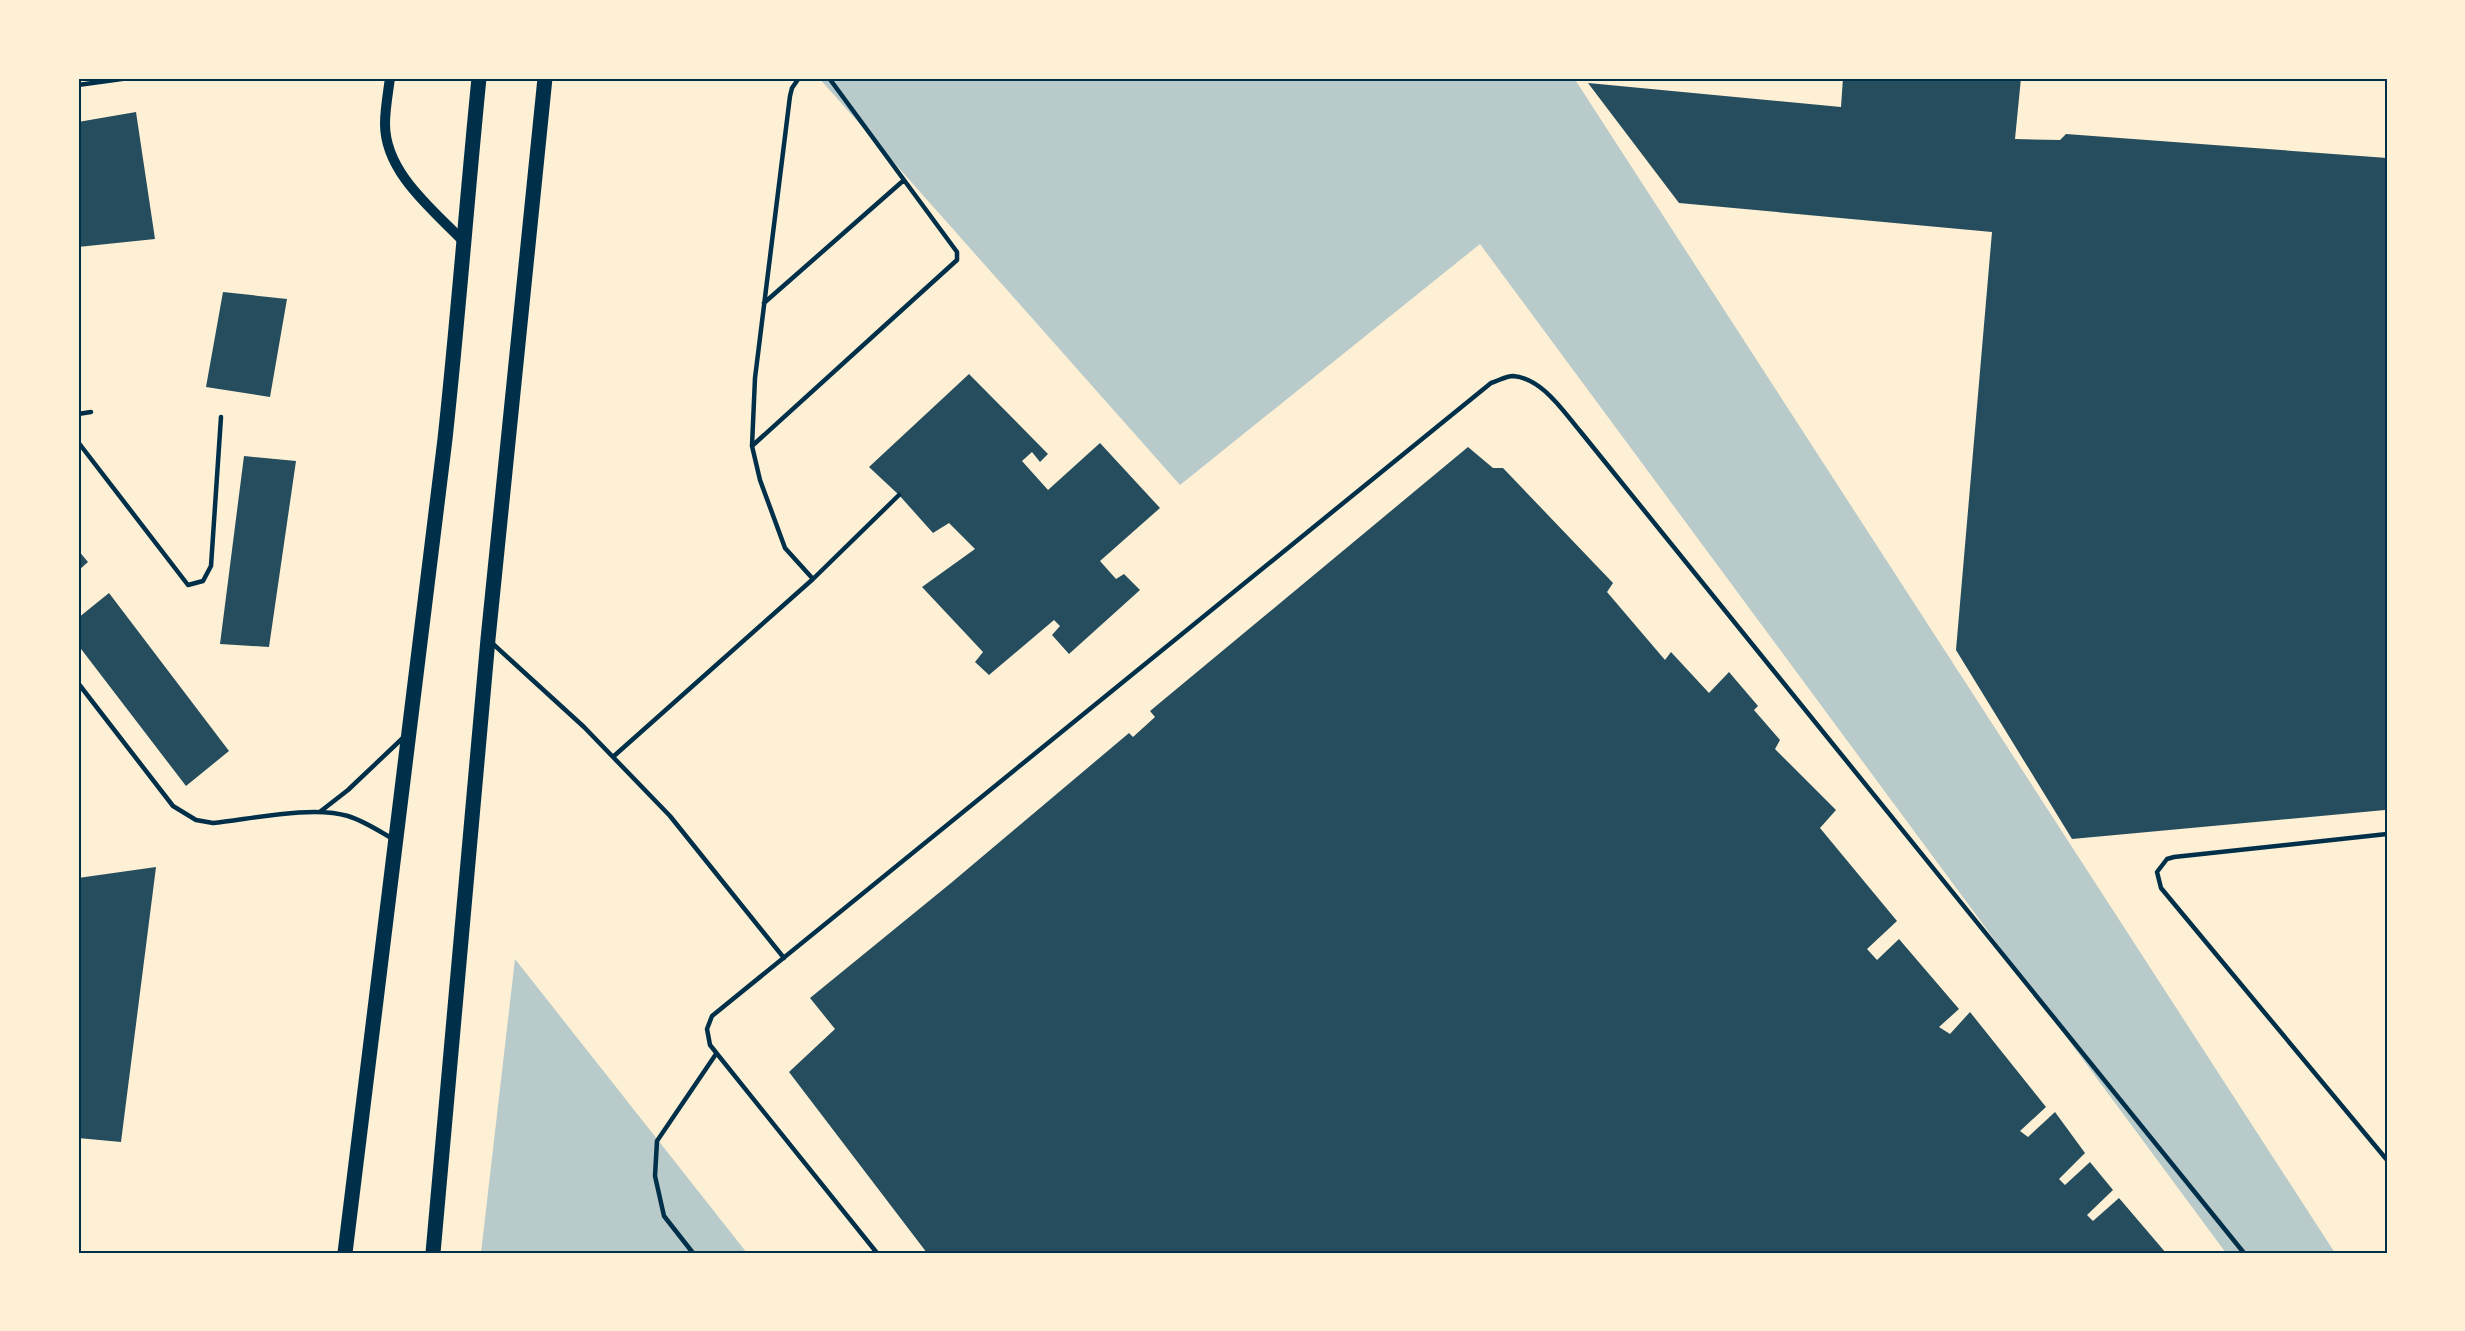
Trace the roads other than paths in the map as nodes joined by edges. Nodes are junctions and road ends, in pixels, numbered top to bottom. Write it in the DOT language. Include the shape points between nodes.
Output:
graph roads {
  1 [pos="129,78"];
  2 [pos="390,78"];
  3 [pos="479,78"];
  4 [pos="545,78"];
  5 [pos="799,78"];
  6 [pos="829,78"];
  7 [pos="118,79"];
  8 [pos="78,85"];
  9 [pos="904,180"];
  10 [pos="462,240"];
  11 [pos="764,303"];
  12 [pos="91,412"];
  13 [pos="78,414"];
  14 [pos="220,417"];
  15 [pos="78,442"];
  16 [pos="752,446"];
  17 [pos="899,495"];
  18 [pos="813,579"];
  19 [pos="488,639"];
  20 [pos="78,683"];
  21 [pos="411,730"];
  22 [pos="614,756"];
  23 [pos="321,811"];
  24 [pos="2387,834"];
  25 [pos="395,840"];
  26 [pos="784,958"];
  27 [pos="716,1054"];
  28 [pos="2387,1160"];
  29 [pos="345,1253"];
  30 [pos="433,1253"];
  31 [pos="693,1253"];
  32 [pos="877,1253"];
  33 [pos="2244,1253"];
  1 -- 7 [label="lane"];
  2 -- 10 [label="street" via="385,126 392,156 415,190"];
  3 -- 10 [label="main road"];
  4 -- 19 [label="main road"];
  5 -- 11 [label="lane" via="790,96"];
  6 -- 9 [label="lane"];
  7 -- 8 [label="lane"];
  9 -- 11 [label="lane"];
  9 -- 16 [label="lane" via="954,245 957,260"];
  10 -- 21 [label="main road" via="446,435"];
  11 -- 16 [label="lane"];
  12 -- 13 [label="lane"];
  14 -- 15 [label="lane" via="211,566 203,581 188,585"];
  16 -- 18 [label="lane" via="784,548"];
  17 -- 18 [label="lane"];
  18 -- 22 [label="lane"];
  19 -- 22 [label="lane"];
  19 -- 30 [label="main road"];
  20 -- 23 [label="lane" via="163,796 182,813 213,823"];
  21 -- 23 [label="lane"];
  21 -- 25 [label="main road"];
  22 -- 26 [label="lane" via="670,816"];
  23 -- 25 [label="lane" via="346,815"];
  24 -- 28 [label="lane" via="2174,857 2167,859 2157,872 2161,888"];
  25 -- 29 [label="main road"];
  26 -- 27 [label="lane" via="712,1017 707,1029"];
  26 -- 33 [label="lane" via="1491,383 1511,376 1529,379 1552,398 1580,431"];
  27 -- 31 [label="lane" via="657,1141 656,1176 664,1216"];
  27 -- 32 [label="lane"];
}
